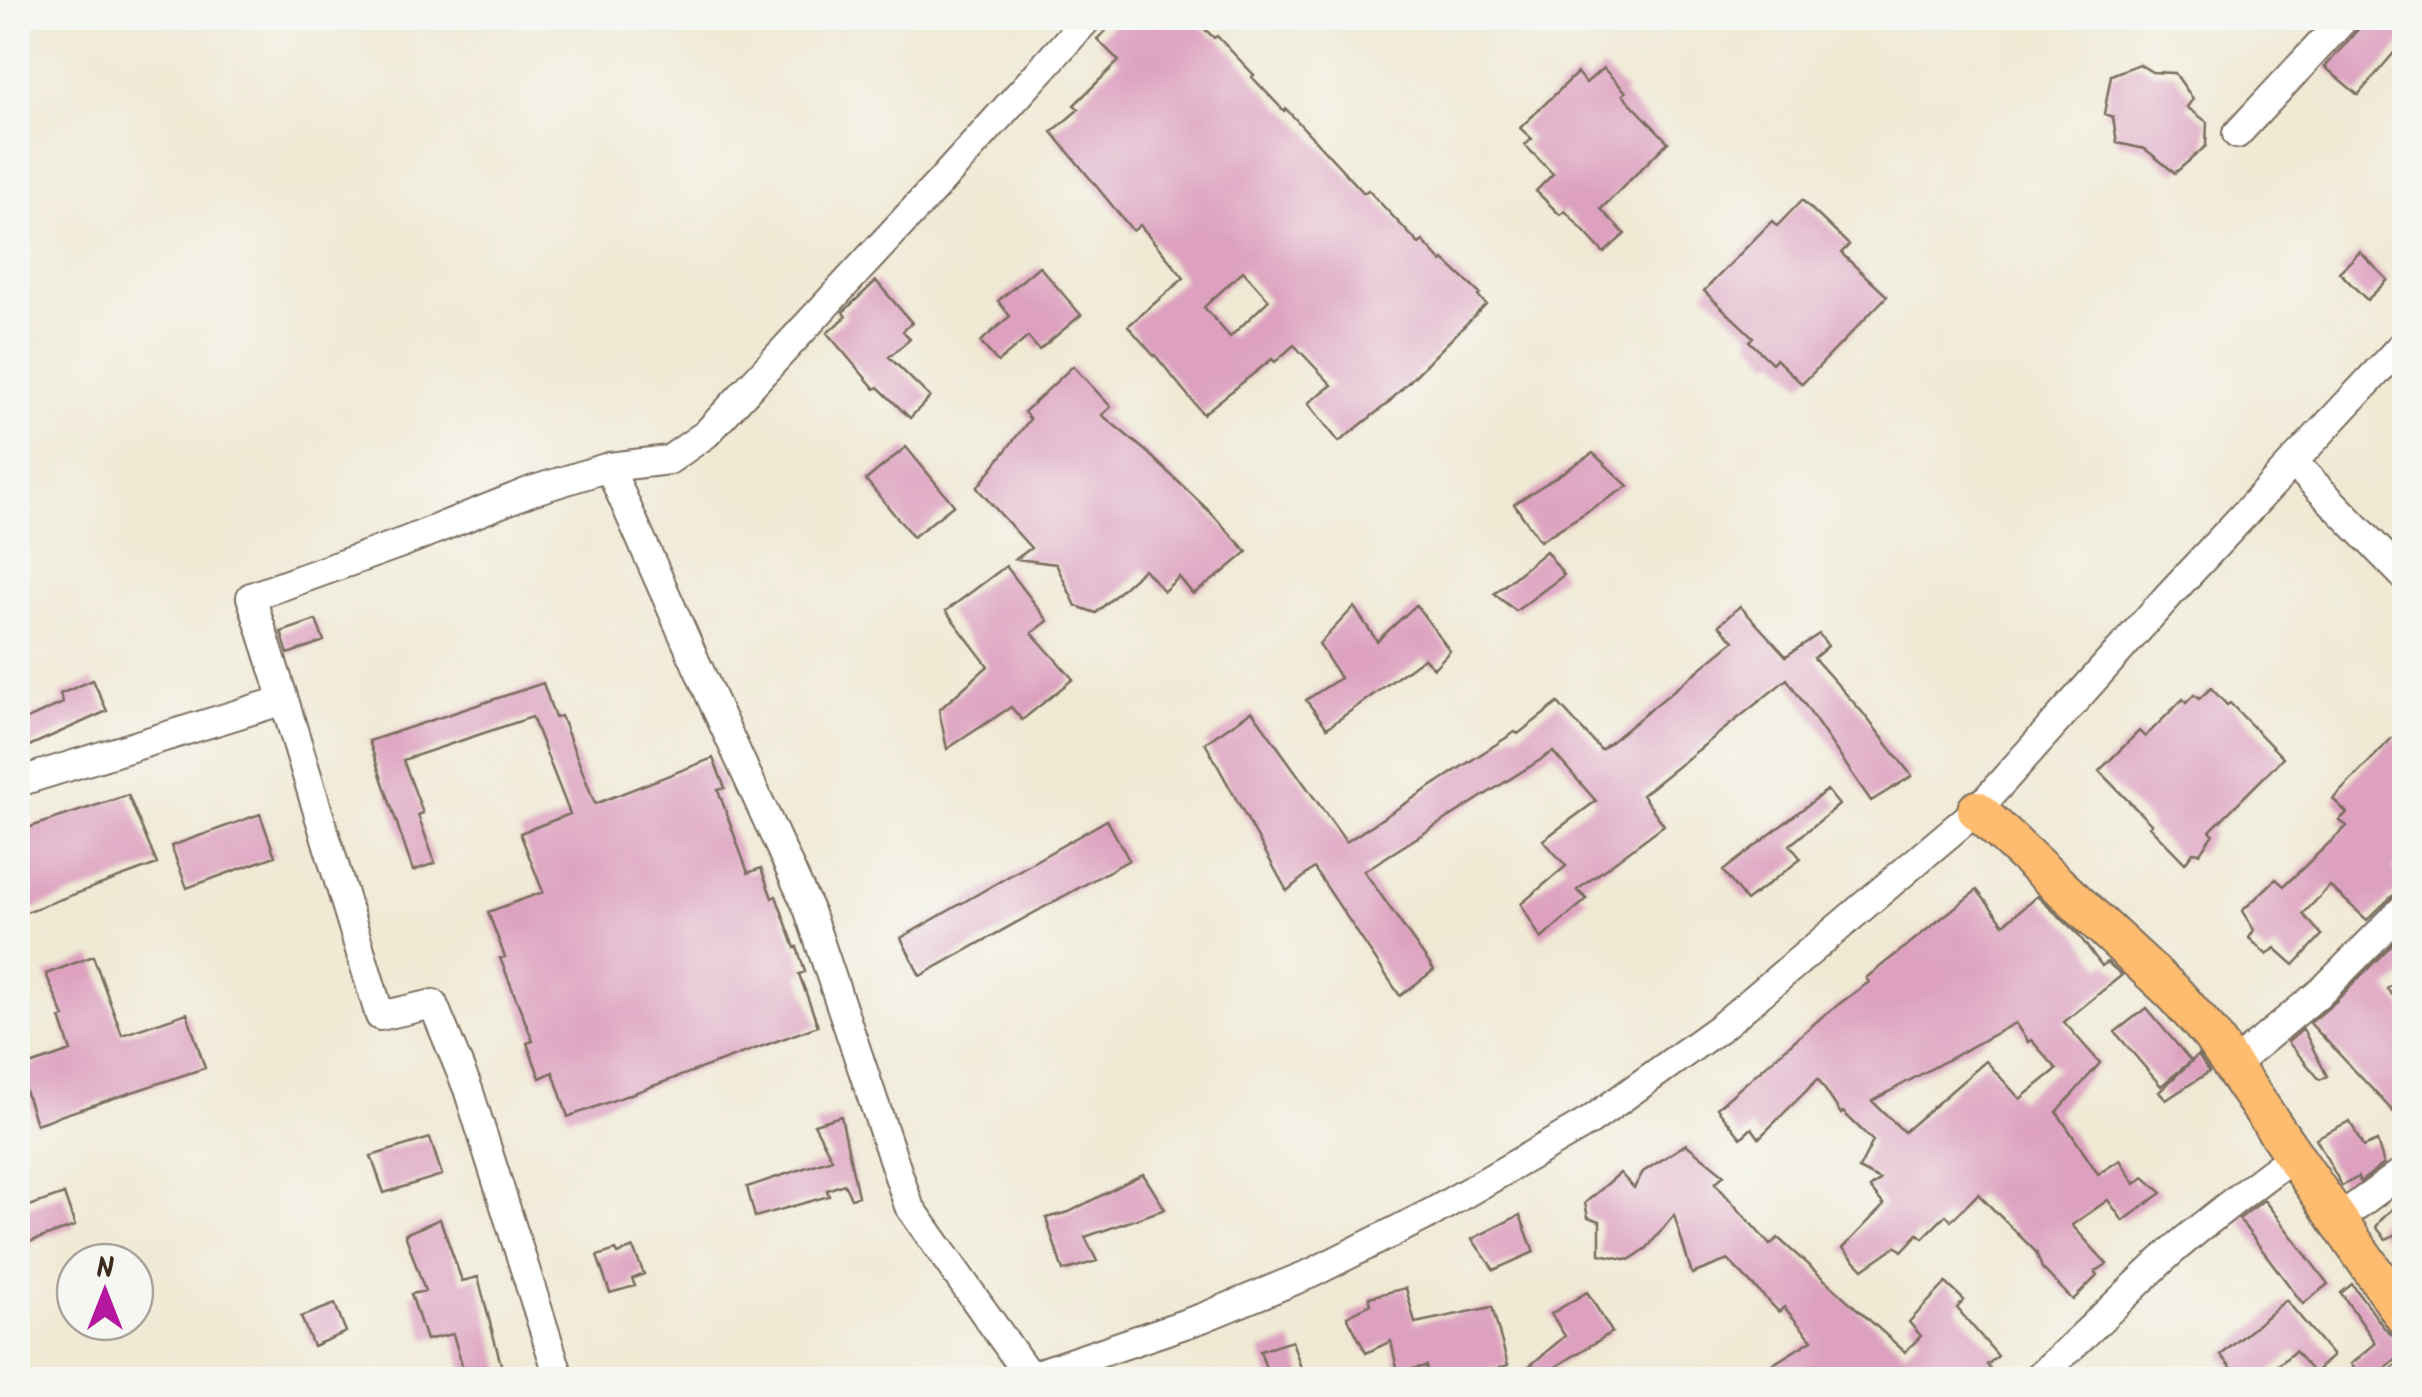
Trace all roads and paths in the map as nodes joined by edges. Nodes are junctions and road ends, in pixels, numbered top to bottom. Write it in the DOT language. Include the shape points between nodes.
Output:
graph roads {
  1 [pos="1088,18"];
  2 [pos="2345,18"];
  3 [pos="2238,134"];
  4 [pos="2404,343"];
  5 [pos="2293,462"];
  6 [pos="609,467"];
  7 [pos="2404,576"];
  8 [pos="284,700"];
  9 [pos="18,782"];
  10 [pos="1977,810"];
  11 [pos="2404,908"];
  12 [pos="2232,1066"];
  13 [pos="2293,1156"];
  14 [pos="2404,1171"];
  15 [pos="2337,1220"];
  16 [pos="2404,1316"];
  17 [pos="1028,1378"];
  18 [pos="560,1380"];
  19 [pos="2035,1380"];
  1 -- 6 [label="street" via="706,434 669,460"];
  2 -- 3 [label="street"];
  4 -- 5 [label="street"];
  5 -- 7 [label="street"];
  5 -- 10 [label="street"];
  6 -- 8 [label="street" via="251,597"];
  6 -- 17 [label="street" via="808,908 909,1206"];
  8 -- 9 [label="street"];
  8 -- 18 [label="street" via="380,1016 433,1004 468,1089"];
  10 -- 12 [label="main road" via="2173,992"];
  10 -- 17 [label="street" via="1722,1026 1590,1121 1312,1273"];
  11 -- 12 [label="street" via="2323,990"];
  12 -- 13 [label="main road"];
  13 -- 15 [label="main road"];
  13 -- 19 [label="street" via="2174,1249"];
  14 -- 15 [label="street"];
  15 -- 16 [label="main road"];
}
